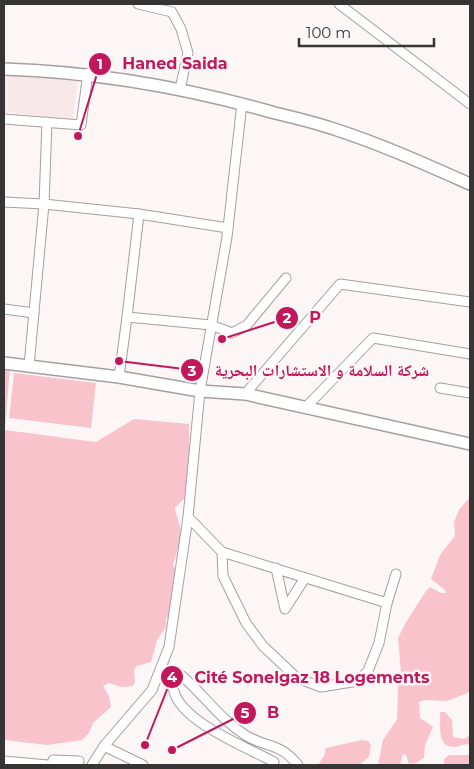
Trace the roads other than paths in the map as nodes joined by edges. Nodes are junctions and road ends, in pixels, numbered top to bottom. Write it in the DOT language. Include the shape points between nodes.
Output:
graph roads {
  1 [pos="138,4"];
  2 [pos="339,4"];
  3 [pos="4,69"];
  4 [pos="88,73"];
  5 [pos="180,89"];
  6 [pos="242,103"];
  7 [pos="470,104"];
  8 [pos="4,119"];
  9 [pos="47,122"];
  10 [pos="470,184"];
  11 [pos="4,202"];
  12 [pos="44,204"];
  13 [pos="139,214"];
  14 [pos="228,228"];
  15 [pos="286,278"];
  16 [pos="470,302"];
  17 [pos="4,309"];
  18 [pos="34,313"];
  19 [pos="127,317"];
  20 [pos="211,324"];
  21 [pos="470,354"];
  22 [pos="4,363"];
  23 [pos="29,366"];
  24 [pos="120,377"];
  25 [pos="440,388"];
  26 [pos="200,392"];
  27 [pos="470,393"];
  28 [pos="245,394"];
  29 [pos="305,408"];
  30 [pos="470,444"];
  31 [pos="188,517"];
  32 [pos="222,552"];
  33 [pos="276,568"];
  34 [pos="396,574"];
  35 [pos="304,578"];
  36 [pos="387,604"];
  37 [pos="104,746"];
  38 [pos="4,761"];
  39 [pos="48,765"];
  40 [pos="53,765"];
  41 [pos="79,765"];
  42 [pos="92,765"];
  43 [pos="143,765"];
  44 [pos="272,765"];
  45 [pos="298,765"];
  1 -- 5 [label="street" via="172,12 181,29 188,53"];
  2 -- 7 [label="street"];
  3 -- 4 [label="street"];
  4 -- 5 [label="street"];
  4 -- 9 [label="street" via="81,125"];
  5 -- 6 [label="street"];
  6 -- 10 [label="street" via="336,129"];
  6 -- 14 [label="street"];
  8 -- 9 [label="street"];
  9 -- 12 [label="street"];
  11 -- 12 [label="street"];
  12 -- 13 [label="street"];
  12 -- 18 [label="street"];
  13 -- 14 [label="street"];
  13 -- 19 [label="street"];
  14 -- 20 [label="street"];
  15 -- 20 [label="street" via="247,325 232,333"];
  16 -- 28 [label="street" via="340,284"];
  17 -- 18 [label="street"];
  18 -- 23 [label="street"];
  19 -- 20 [label="street"];
  19 -- 24 [label="street"];
  20 -- 26 [label="street"];
  21 -- 29 [label="street" via="373,338"];
  22 -- 23 [label="street"];
  23 -- 24 [label="street"];
  24 -- 26 [label="street"];
  25 -- 27 [label="street"];
  26 -- 28 [label="street"];
  26 -- 31 [label="street"];
  28 -- 29 [label="street"];
  29 -- 30 [label="street"];
  31 -- 32 [label="street"];
  31 -- 37 [label="street" via="170,647 165,662 152,690"];
  32 -- 33 [label="street"];
  32 -- 36 [label="street" via="223,576 246,623 263,646 296,678 321,687 358,681 368,670 379,643"];
  33 -- 35 [label="street"];
  33 -- 35 [label="street" via="285,609"];
  34 -- 36 [label="street"];
  35 -- 36 [label="street"];
  37 -- 42 [label="street"];
  37 -- 43 [label="street"];
  38 -- 39 [label="street"];
  40 -- 41 [label="street" via="53,760 79,761"];
  44 -- 45 [label="street" via="274,762 186,713 173,694 174,679 182,676 216,712 245,734 279,747"];
}
